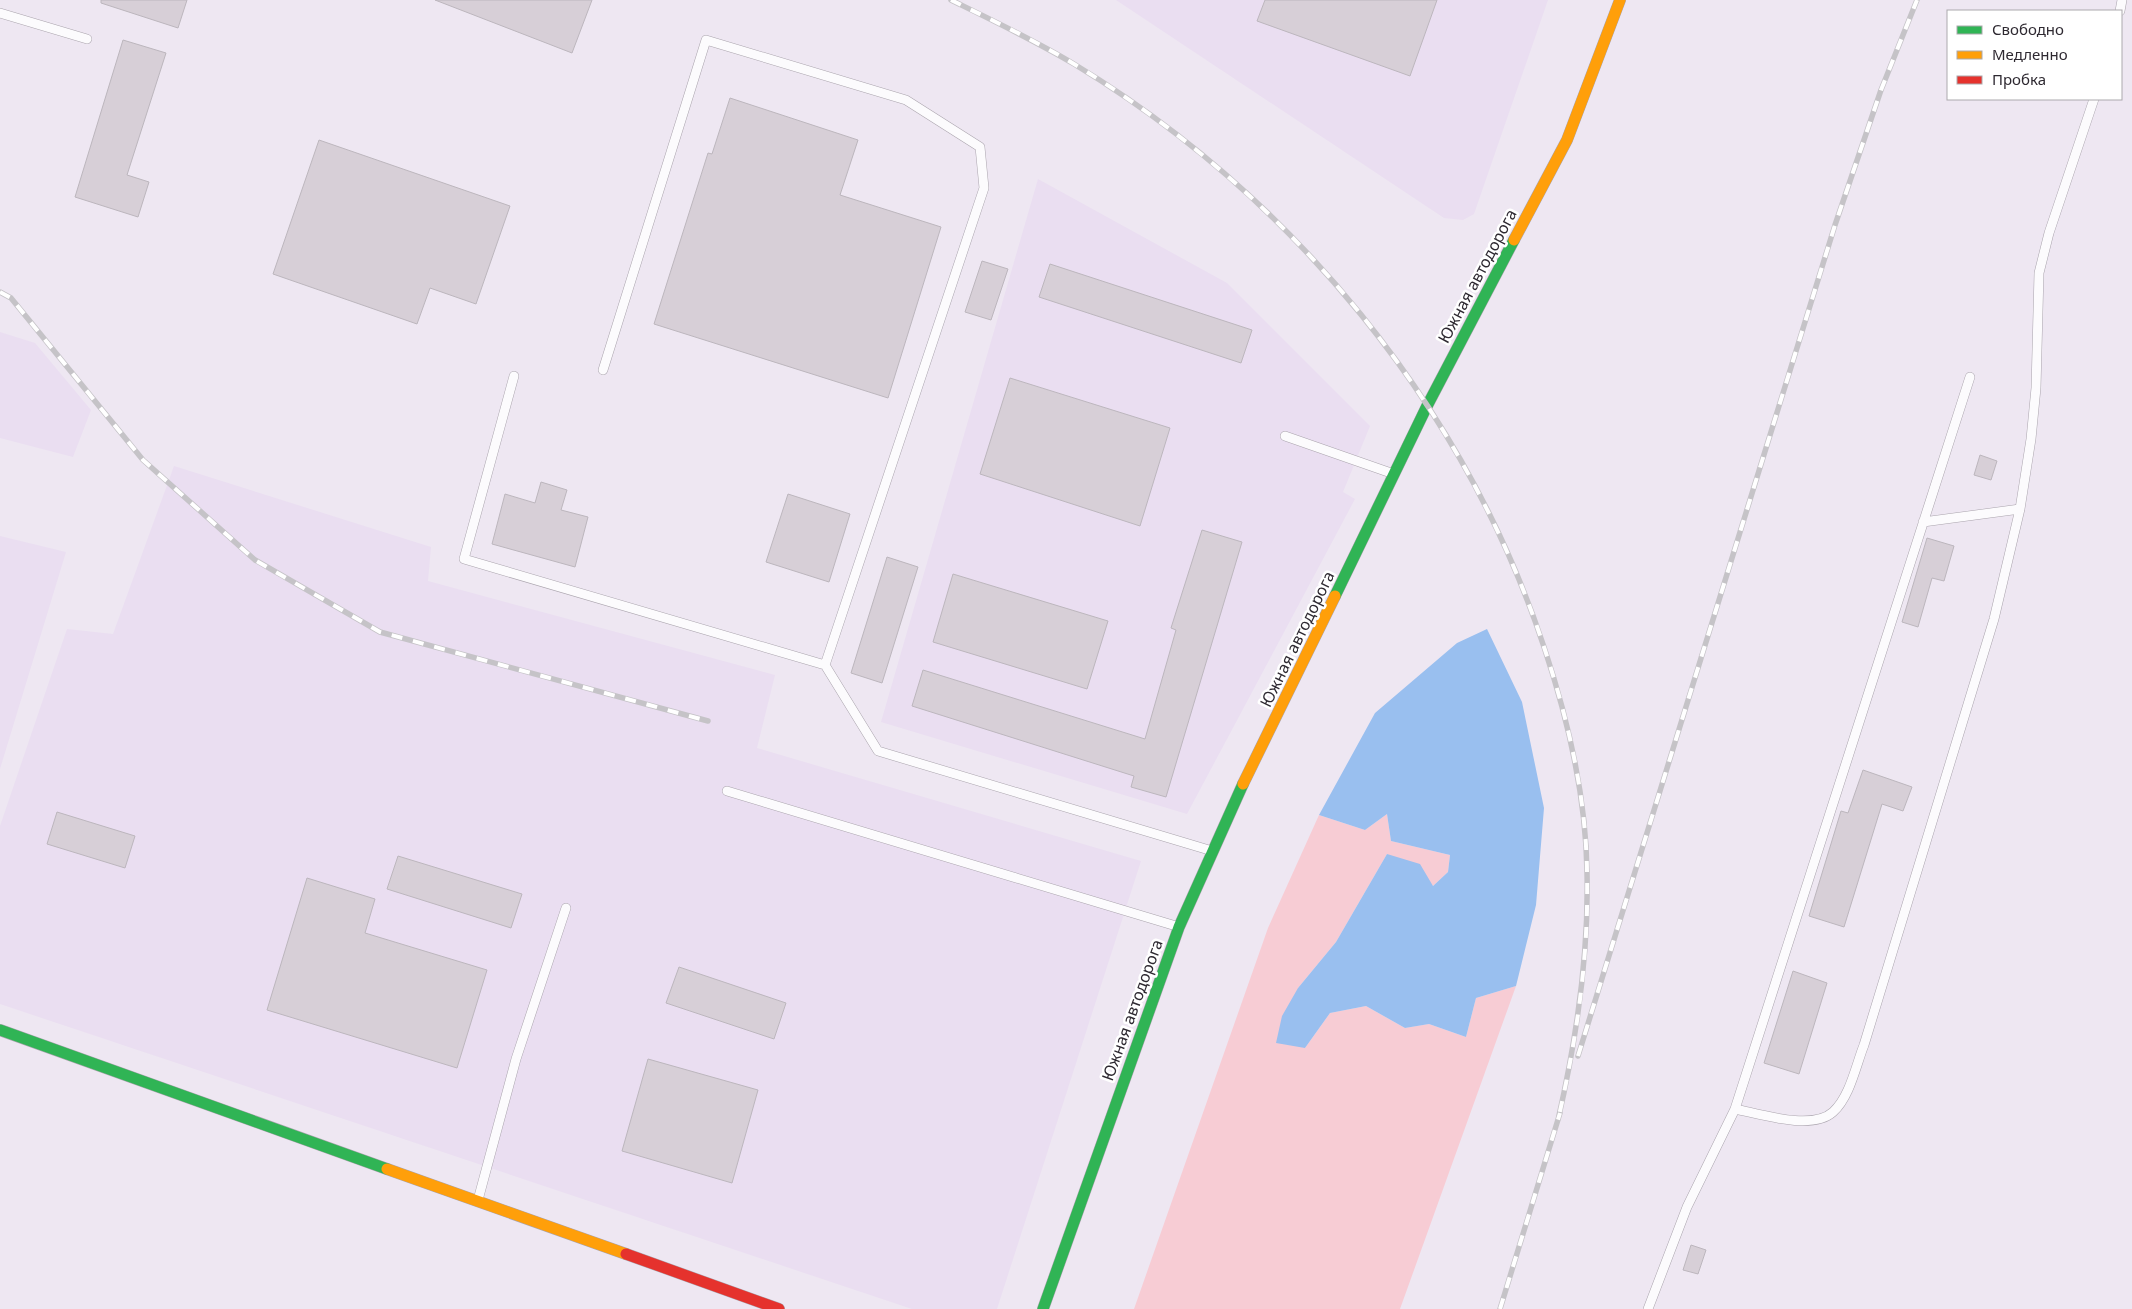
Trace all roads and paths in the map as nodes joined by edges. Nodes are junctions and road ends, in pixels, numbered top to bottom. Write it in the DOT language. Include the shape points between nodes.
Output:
graph roads {
  1 [pos="1620,0"];
  2 [pos="0,13"];
  3 [pos="87,40"];
  4 [pos="2094,100"];
  5 [pos="603,370"];
  6 [pos="514,376"];
  7 [pos="1970,377"];
  8 [pos="1285,436"];
  9 [pos="1394,474"];
  10 [pos="2020,509"];
  11 [pos="1923,522"];
  12 [pos="825,665"];
  13 [pos="727,791"];
  14 [pos="1212,851"];
  15 [pos="566,908"];
  16 [pos="1179,927"];
  17 [pos="0,1030"];
  18 [pos="1735,1109"];
  19 [pos="478,1200"];
  20 [pos="779,1309"];
  21 [pos="1043,1309"];
  22 [pos="1648,1309"];
  1 -- 9 [label="main road, Южная автодорога" via="1567,140"];
  2 -- 3 [label="lane"];
  4 -- 10 [label="lane" via="2049,233 2039,274 2036,388"];
  5 -- 12 [label="lane" via="706,40 906,100 980,146 984,188"];
  6 -- 12 [label="lane" via="464,559"];
  7 -- 11 [label="lane"];
  8 -- 9 [label="lane"];
  9 -- 14 [label="main road, Южная автодорога"];
  10 -- 11 [label="lane"];
  10 -- 18 [label="lane" via="1994,619 1864,1045 1845,1095 1833,1112 1811,1121"];
  11 -- 18 [label="lane"];
  12 -- 14 [label="lane" via="878,751"];
  13 -- 16 [label="lane"];
  14 -- 16 [label="main road, Южная автодорога"];
  15 -- 19 [label="lane" via="516,1059"];
  16 -- 21 [label="main road, Южная автодорога"];
  17 -- 19 [label="main road"];
  18 -- 22 [label="lane" via="1687,1207"];
  19 -- 20 [label="main road"];
}
